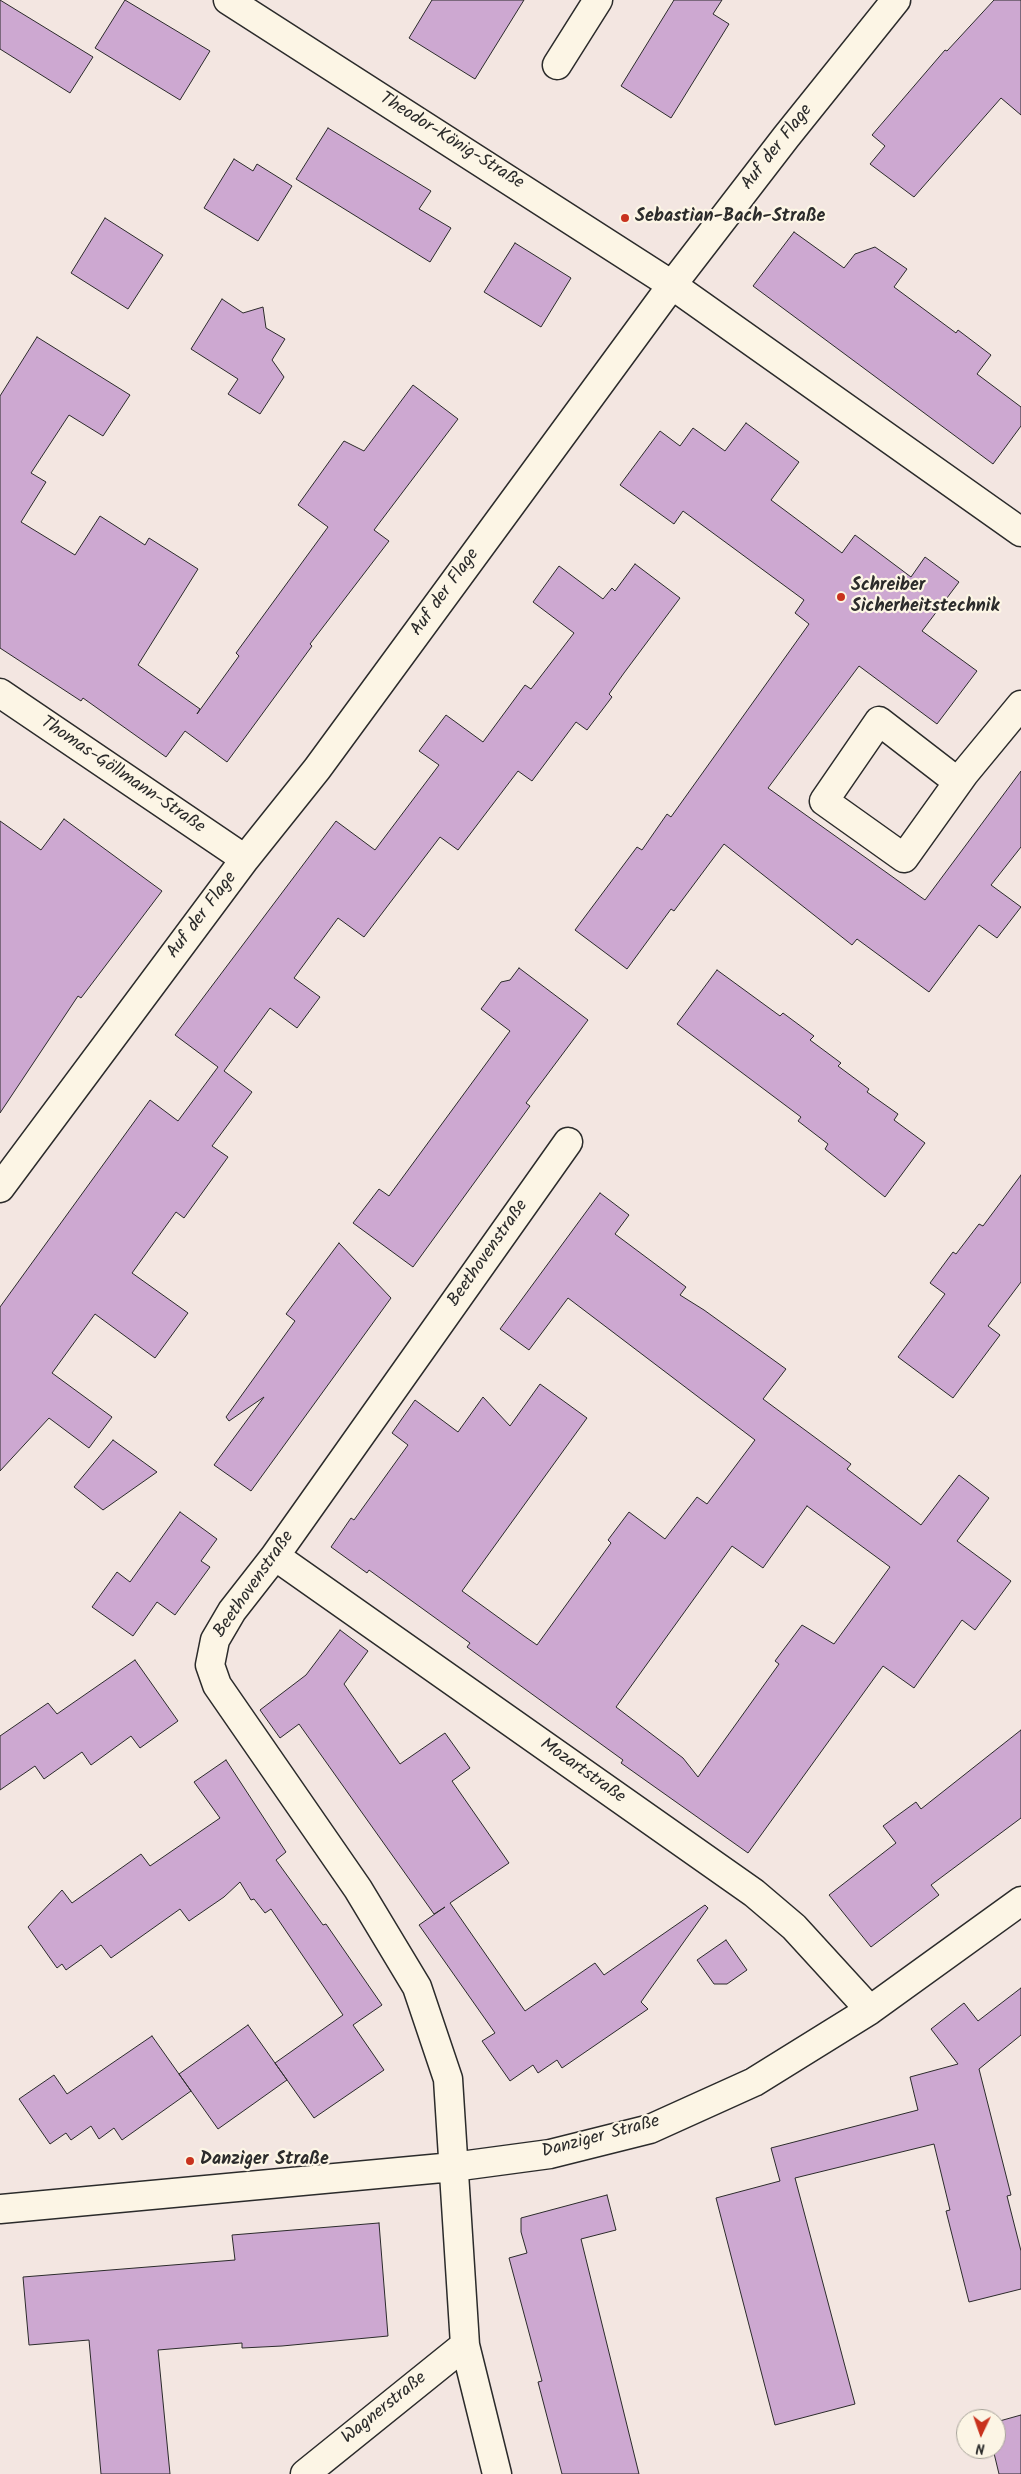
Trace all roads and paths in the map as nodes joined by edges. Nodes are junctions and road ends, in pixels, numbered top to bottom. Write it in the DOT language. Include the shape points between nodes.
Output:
graph roads {
  1 [pos="228,0"];
  2 [pos="598,0"];
  3 [pos="896,0"];
  4 [pos="557,65"];
  5 [pos="672,285"];
  6 [pos="1019,527"];
  7 [pos="0,693"];
  8 [pos="1021,705"];
  9 [pos="958,782"];
  10 [pos="245,859"];
  11 [pos="568,1142"];
  12 [pos="0,1188"];
  13 [pos="275,1556"];
  14 [pos="1021,1901"];
  15 [pos="870,2010"];
  16 [pos="453,2167"];
  17 [pos="0,2208"];
  18 [pos="465,2345"];
  19 [pos="305,2474"];
  20 [pos="497,2474"];
  1 -- 5 [label="street, Theodor-König-Straße"];
  2 -- 4 [label="street"];
  3 -- 5 [label="street, Auf der Flage"];
  5 -- 6 [label="street"];
  5 -- 10 [label="street, Auf der Flage" via="316,769"];
  7 -- 10 [label="street, Thomas-Göllmann-Straße"];
  8 -- 9 [label="street"];
  9 -- 9 [label="street" via="879,721 824,801 904,858"];
  10 -- 12 [label="street, Auf der Flage"];
  11 -- 13 [label="street, Beethovenstraße"];
  13 -- 15 [label="street, Mozartstraße" via="754,1893 794,1927"];
  13 -- 16 [label="street, Beethovenstraße" via="232,1611 215,1640 210,1665 217,1685 358,1889 417,1987 448,2079"];
  14 -- 15 [label="street, Danziger Straße"];
  15 -- 16 [label="street, Danziger Straße" via="754,2082 650,2129 550,2154"];
  16 -- 17 [label="street, Danziger Straße"];
  16 -- 18 [label="street"];
  18 -- 19 [label="street, Wagnerstraße"];
  18 -- 20 [label="street"];
}
